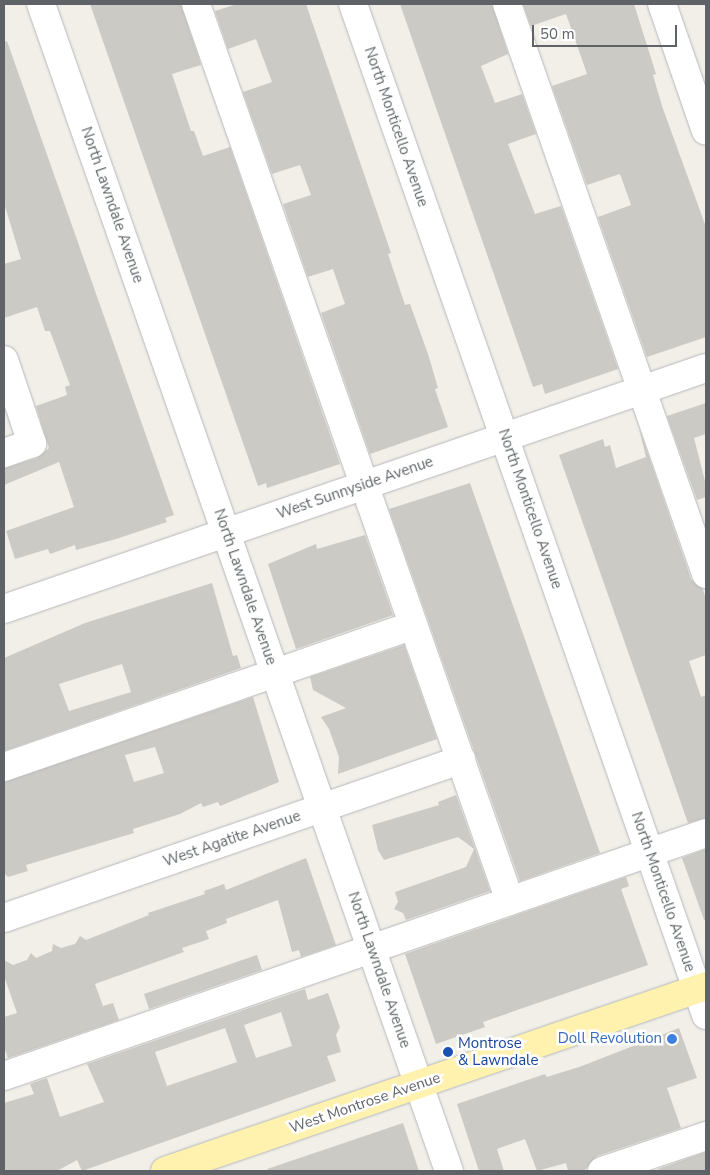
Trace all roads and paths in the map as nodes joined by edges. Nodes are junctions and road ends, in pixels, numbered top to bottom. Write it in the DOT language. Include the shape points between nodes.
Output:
graph roads {
  1 [pos="41,4"];
  2 [pos="196,4"];
  3 [pos="353,4"];
  4 [pos="507,4"];
  5 [pos="662,4"];
  6 [pos="706,131"];
  7 [pos="4,360"];
  8 [pos="706,368"];
  9 [pos="642,390"];
  10 [pos="504,437"];
  11 [pos="4,453"];
  12 [pos="364,485"];
  13 [pos="226,533"];
  14 [pos="706,574"];
  15 [pos="4,609"];
  16 [pos="414,625"];
  17 [pos="275,673"];
  18 [pos="461,760"];
  19 [pos="4,767"];
  20 [pos="322,808"];
  21 [pos="706,832"];
  22 [pos="650,852"];
  23 [pos="510,901"];
  24 [pos="4,918"];
  25 [pos="372,949"];
  26 [pos="702,987"];
  27 [pos="706,1015"];
  28 [pos="4,1076"];
  29 [pos="419,1084"];
  30 [pos="706,1136"];
  31 [pos="165,1171"];
  32 [pos="449,1171"];
  33 [pos="603,1171"];
  1 -- 13 [label="street, North Lawndale Avenue"];
  2 -- 12 [label="street"];
  3 -- 10 [label="street, North Monticello Avenue"];
  4 -- 9 [label="street"];
  5 -- 6 [label="street"];
  7 -- 11 [label="street" via="32,443"];
  8 -- 9 [label="street, West Sunnyside Avenue"];
  9 -- 10 [label="street, West Sunnyside Avenue"];
  9 -- 14 [label="street"];
  10 -- 12 [label="street, West Sunnyside Avenue"];
  10 -- 22 [label="street, North Monticello Avenue"];
  12 -- 13 [label="street, West Sunnyside Avenue"];
  12 -- 16 [label="street"];
  13 -- 15 [label="street, West Sunnyside Avenue"];
  13 -- 17 [label="street, North Lawndale Avenue"];
  16 -- 17 [label="street"];
  16 -- 18 [label="street"];
  17 -- 19 [label="street"];
  17 -- 20 [label="street, North Lawndale Avenue"];
  18 -- 20 [label="street, West Agatite Avenue"];
  18 -- 23 [label="street"];
  20 -- 24 [label="street, West Agatite Avenue"];
  20 -- 25 [label="street, North Lawndale Avenue"];
  21 -- 22 [label="street"];
  22 -- 23 [label="street"];
  22 -- 26 [label="street, North Monticello Avenue"];
  23 -- 25 [label="street"];
  25 -- 28 [label="street"];
  25 -- 29 [label="street, North Lawndale Avenue"];
  26 -- 27 [label="street, North Monticello Avenue"];
  26 -- 29 [label="main road, West Montrose Avenue"];
  29 -- 31 [label="main road, West Montrose Avenue"];
  29 -- 32 [label="street, North Lawndale Avenue"];
  30 -- 33 [label="street"];
}
